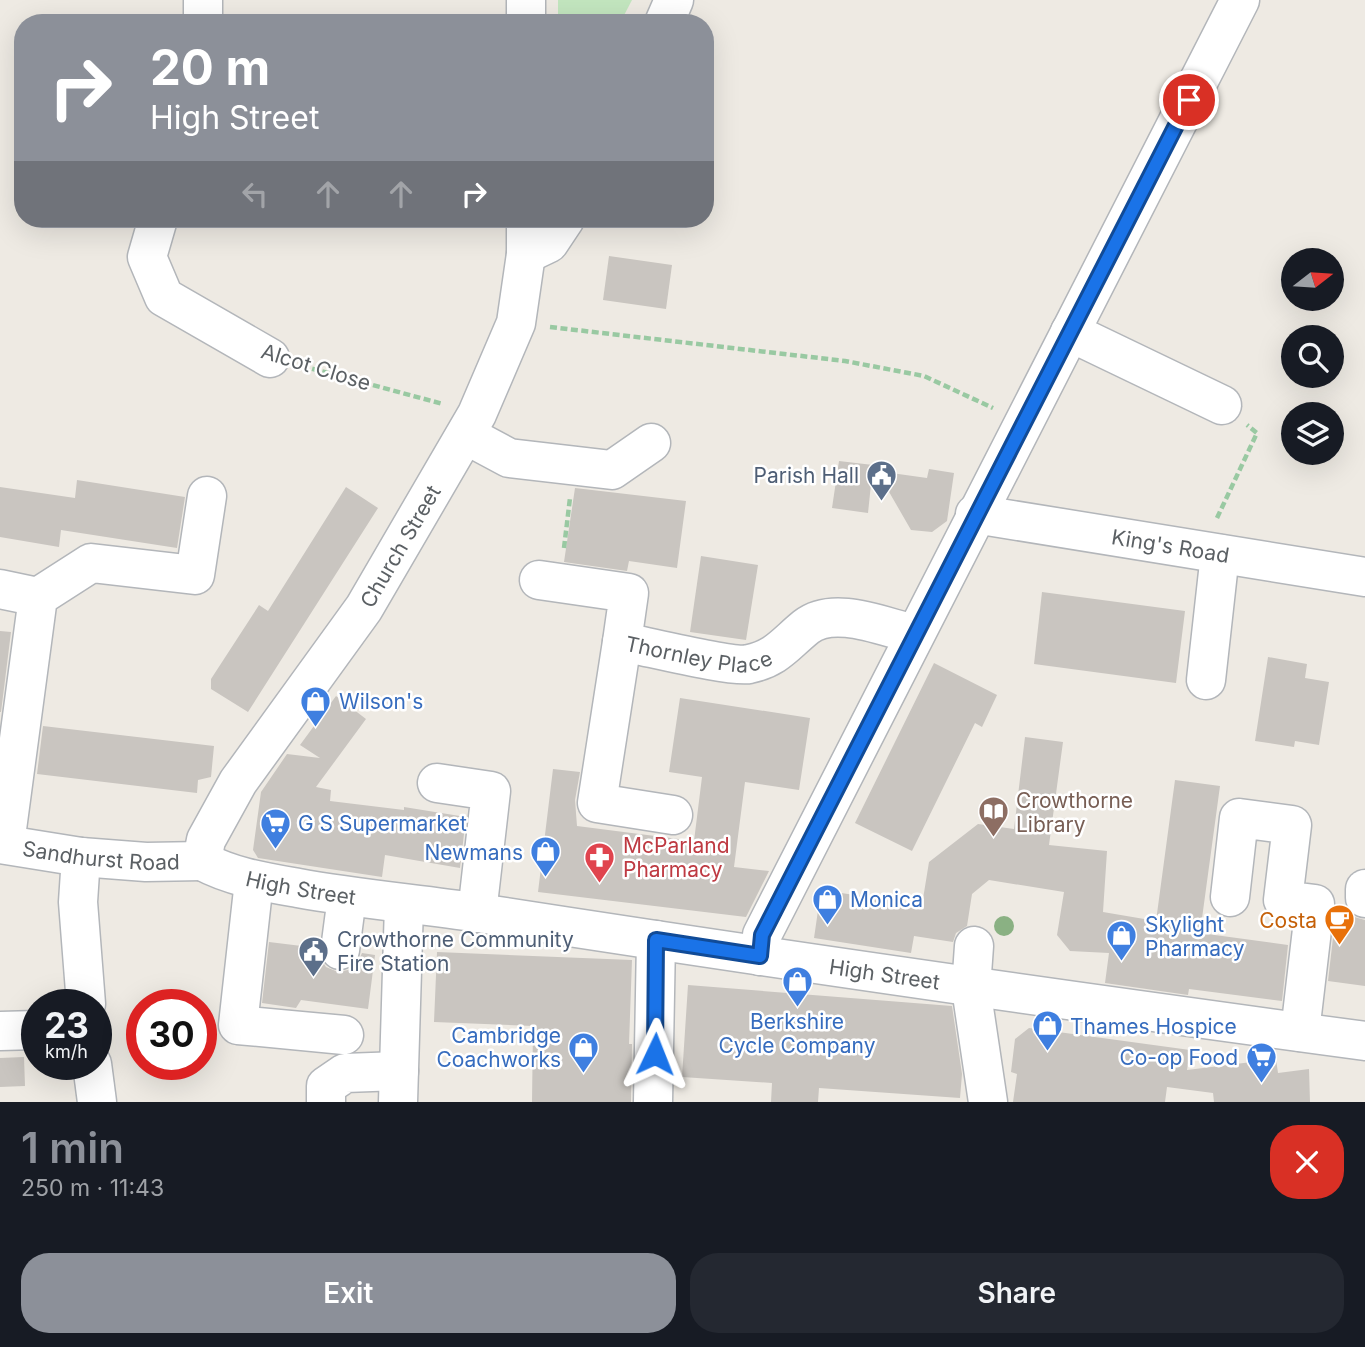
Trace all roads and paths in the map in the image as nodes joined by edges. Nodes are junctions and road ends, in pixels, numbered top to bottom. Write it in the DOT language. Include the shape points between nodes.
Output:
graph roads {
  1 [pos="1234,2"];
  2 [pos="155,228"];
  3 [pos="559,228"];
  4 [pos="526,237"];
  5 [pos="516,323"];
  6 [pos="1070,332"];
  7 [pos="270,358"];
  8 [pos="1222,405"];
  9 [pos="1023,422"];
  10 [pos="471,425"];
  11 [pos="651,443"];
  12 [pos="573,466"];
  13 [pos="207,496"];
  14 [pos="975,514"];
  15 [pos="1211,552"];
  16 [pos="1365,577"];
  17 [pos="550,581"];
  18 [pos="0,589"];
  19 [pos="38,597"];
  20 [pos="914,634"];
  21 [pos="622,642"];
  22 [pos="1206,680"];
  23 [pos="437,783"];
  24 [pos="673,815"];
  25 [pos="2,844"];
  26 [pos="81,857"];
  27 [pos="202,861"];
  28 [pos="254,881"];
  29 [pos="1365,889"];
  30 [pos="347,897"];
  31 [pos="1230,897"];
  32 [pos="1365,898"];
  33 [pos="404,905"];
  34 [pos="477,913"];
  35 [pos="656,940"];
  36 [pos="974,946"];
  37 [pos="340,950"];
  38 [pos="760,956"];
  39 [pos="971,988"];
  40 [pos="85,989"];
  41 [pos="21,1030"];
  42 [pos="0,1031"];
  43 [pos="1300,1032"];
  44 [pos="344,1035"];
  45 [pos="1365,1041"];
  46 [pos="94,1080"];
  47 [pos="399,1086"];
  48 [pos="97,1102"];
  49 [pos="326,1102"];
  50 [pos="653,1102"];
  51 [pos="988,1102"];
  1 -- 6 [label="street"];
  2 -- 7 [label="street, Alcot Close" via="147,257 164,297"];
  3 -- 4 [label="street, Church Street" via="549,243"];
  4 -- 5 [label="street, Church Street"];
  5 -- 9 [label="path" via="858,363 924,376"];
  5 -- 10 [label="street, Church Street"];
  6 -- 8 [label="street"];
  6 -- 9 [label="street"];
  7 -- 10 [label="path, Alcot Close"];
  8 -- 15 [label="path" via="1257,433"];
  9 -- 14 [label="street"];
  10 -- 12 [label="street" via="509,458"];
  10 -- 27 [label="street, Church Street" via="364,608 238,782 206,840"];
  11 -- 12 [label="street" via="612,470"];
  12 -- 17 [label="path"];
  13 -- 19 [label="street" via="195,575 91,563"];
  14 -- 15 [label="street, King's Road"];
  14 -- 20 [label="street"];
  15 -- 16 [label="street, King's Road"];
  15 -- 22 [label="street"];
  17 -- 21 [label="street" via="629,593"];
  18 -- 19 [label="street"];
  19 -- 25 [label="street"];
  20 -- 21 [label="street, Thornley Place" via="842,617 821,618 778,654 746,665"];
  20 -- 38 [label="street" via="762,935"];
  21 -- 24 [label="street, Thornley Place" via="597,803"];
  23 -- 34 [label="street" via="491,791"];
  25 -- 26 [label="street, Sandhurst Road"];
  26 -- 27 [label="street, Sandhurst Road"];
  26 -- 40 [label="street" via="78,902"];
  27 -- 28 [label="street, High Street"];
  28 -- 30 [label="street, High Street"];
  28 -- 44 [label="street" via="238,1025"];
  29 -- 32 [label="street"];
  30 -- 33 [label="street, High Street"];
  30 -- 37 [label="street"];
  31 -- 43 [label="street" via="1239,818 1292,825 1283,900 1315,904"];
  33 -- 34 [label="street, High Street"];
  33 -- 47 [label="street"];
  34 -- 35 [label="street, High Street"];
  35 -- 38 [label="street, High Street"];
  35 -- 50 [label="street"];
  36 -- 39 [label="street"];
  38 -- 39 [label="street, High Street"];
  39 -- 43 [label="street, High Street"];
  39 -- 51 [label="street"];
  41 -- 42 [label="street"];
  43 -- 45 [label="street, High Street"];
  46 -- 48 [label="street"];
  47 -- 49 [label="street" via="345,1073 327,1086"];
}
